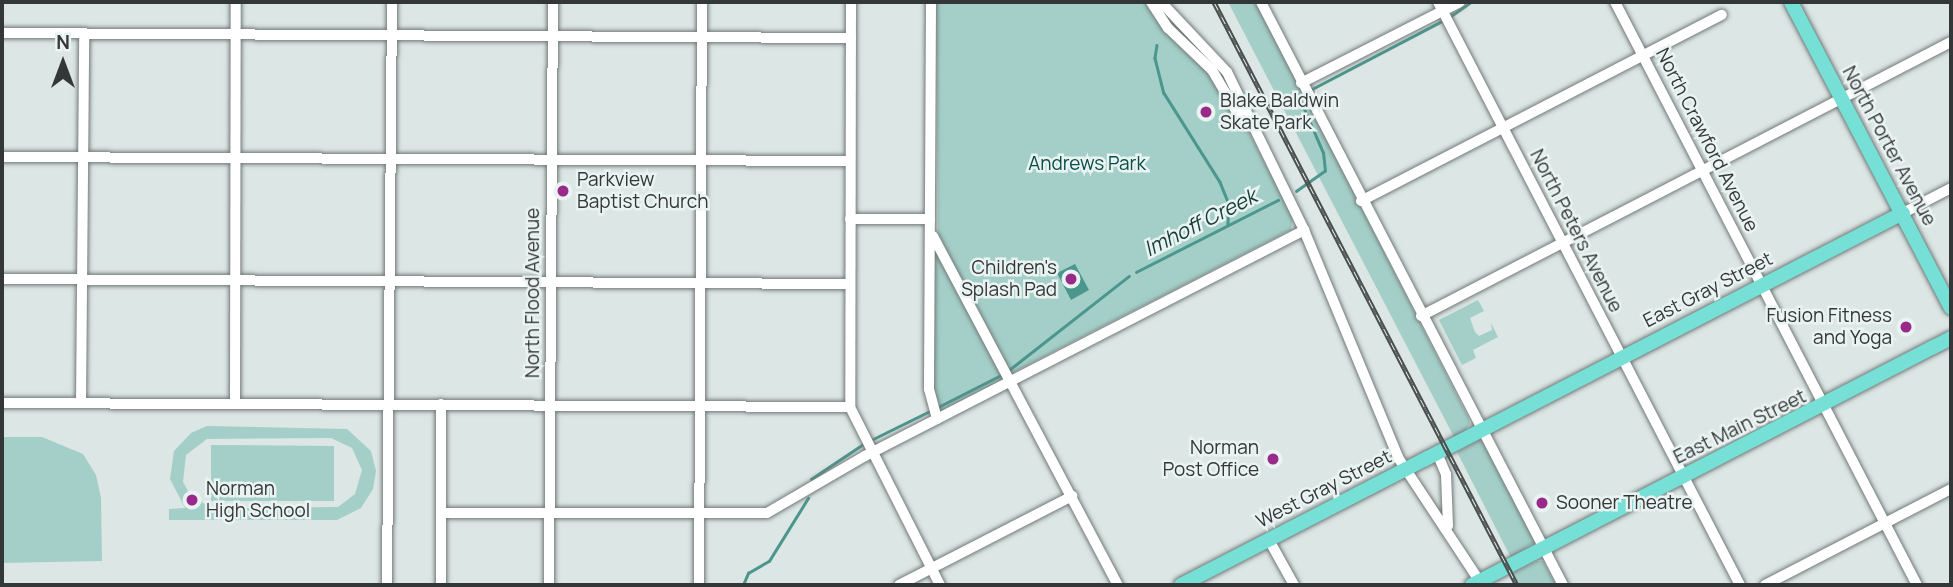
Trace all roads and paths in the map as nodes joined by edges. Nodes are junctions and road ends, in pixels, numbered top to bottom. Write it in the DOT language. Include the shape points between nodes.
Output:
graph roads {
  1 [pos="236,2"];
  2 [pos="392,2"];
  3 [pos="553,2"];
  4 [pos="702,2"];
  5 [pos="851,2"];
  6 [pos="931,2"];
  7 [pos="1151,2"];
  8 [pos="1161,2"];
  9 [pos="1261,2"];
  10 [pos="1437,2"];
  11 [pos="1460,2"];
  12 [pos="1615,2"];
  13 [pos="1791,2"];
  14 [pos="1722,15"];
  15 [pos="1446,17"];
  16 [pos="2,33"];
  17 [pos="84,34"];
  18 [pos="236,34"];
  19 [pos="392,34"];
  20 [pos="552,36"];
  21 [pos="702,37"];
  22 [pos="851,38"];
  23 [pos="1951,42"];
  24 [pos="1644,56"];
  25 [pos="1301,83"];
  26 [pos="1842,99"];
  27 [pos="1251,126"];
  28 [pos="1503,128"];
  29 [pos="2,157"];
  30 [pos="82,157"];
  31 [pos="236,158"];
  32 [pos="392,158"];
  33 [pos="551,159"];
  34 [pos="700,160"];
  35 [pos="850,161"];
  36 [pos="1702,170"];
  37 [pos="1951,188"];
  38 [pos="1362,201"];
  39 [pos="1903,213"];
  40 [pos="850,219"];
  41 [pos="930,223"];
  42 [pos="1304,230"];
  43 [pos="1563,243"];
  44 [pos="2,279"];
  45 [pos="82,280"];
  46 [pos="236,281"];
  47 [pos="391,281"];
  48 [pos="552,282"];
  49 [pos="699,283"];
  50 [pos="849,284"];
  51 [pos="1761,284"];
  52 [pos="1951,308"];
  53 [pos="1421,316"];
  54 [pos="1951,338"];
  55 [pos="1622,356"];
  56 [pos="1012,381"];
  57 [pos="2,402"];
  58 [pos="81,403"];
  59 [pos="235,404"];
  60 [pos="390,404"];
  61 [pos="442,404"];
  62 [pos="550,405"];
  63 [pos="1825,406"];
  64 [pos="699,407"];
  65 [pos="850,407"];
  66 [pos="937,419"];
  67 [pos="1484,429"];
  68 [pos="869,446"];
  69 [pos="1437,453"];
  70 [pos="1405,469"];
  71 [pos="1684,476"];
  72 [pos="1951,489"];
  73 [pos="1072,496"];
  74 [pos="442,513"];
  75 [pos="550,514"];
  76 [pos="698,516"];
  77 [pos="1885,523"];
  78 [pos="1448,529"];
  79 [pos="1269,540"];
  80 [pos="1545,548"];
  81 [pos="931,568"];
  82 [pos="1478,584"];
  83 [pos="387,585"];
  84 [pos="442,585"];
  85 [pos="549,585"];
  86 [pos="699,585"];
  87 [pos="899,585"];
  88 [pos="940,585"];
  89 [pos="1118,585"];
  90 [pos="1181,585"];
  91 [pos="1294,585"];
  92 [pos="1563,585"];
  93 [pos="1740,585"];
  94 [pos="1765,585"];
  95 [pos="1917,585"];
  1 -- 18 [label="street"];
  2 -- 19 [label="street"];
  3 -- 20 [label="street, North Flood Avenue"];
  4 -- 21 [label="street"];
  5 -- 22 [label="street"];
  6 -- 41 [label="street"];
  7 -- 27 [label="street" via="1168,28 1212,69 1234,108"];
  8 -- 27 [label="street" via="1220,62"];
  9 -- 25 [label="street"];
  10 -- 15 [label="street, North Peters Avenue"];
  11 -- 15 [label="street"];
  12 -- 24 [label="street, North Crawford Avenue"];
  13 -- 26 [label="main road, North Porter Avenue"];
  14 -- 24 [label="street"];
  15 -- 25 [label="street"];
  15 -- 28 [label="street, North Peters Avenue"];
  16 -- 17 [label="street"];
  17 -- 18 [label="street"];
  17 -- 30 [label="street"];
  18 -- 19 [label="street"];
  18 -- 31 [label="street"];
  19 -- 20 [label="street"];
  19 -- 32 [label="street"];
  20 -- 21 [label="street"];
  20 -- 33 [label="street, North Flood Avenue"];
  21 -- 22 [label="street"];
  21 -- 34 [label="street"];
  22 -- 35 [label="street"];
  23 -- 26 [label="street"];
  24 -- 28 [label="street"];
  24 -- 36 [label="street, North Crawford Avenue"];
  25 -- 38 [label="street"];
  26 -- 36 [label="street"];
  26 -- 39 [label="main road, North Porter Avenue"];
  27 -- 42 [label="street"];
  28 -- 38 [label="street"];
  28 -- 43 [label="street, North Peters Avenue"];
  29 -- 30 [label="street"];
  30 -- 31 [label="street"];
  30 -- 45 [label="street"];
  31 -- 32 [label="street"];
  31 -- 46 [label="street"];
  32 -- 33 [label="street"];
  32 -- 47 [label="street"];
  33 -- 34 [label="street"];
  33 -- 48 [label="street, North Flood Avenue"];
  34 -- 35 [label="street"];
  34 -- 49 [label="street"];
  35 -- 40 [label="street"];
  36 -- 43 [label="street"];
  36 -- 51 [label="street, North Crawford Avenue"];
  37 -- 39 [label="street, East Gray Street"];
  38 -- 53 [label="street"];
  39 -- 51 [label="main road, East Gray Street"];
  39 -- 52 [label="main road, North Porter Avenue"];
  40 -- 41 [label="street"];
  40 -- 50 [label="street"];
  41 -- 56 [label="street"];
  41 -- 66 [label="street" via="929,400"];
  42 -- 56 [label="street"];
  42 -- 70 [label="street"];
  43 -- 53 [label="street"];
  43 -- 55 [label="street, North Peters Avenue"];
  44 -- 45 [label="street"];
  45 -- 46 [label="street"];
  45 -- 58 [label="street"];
  46 -- 47 [label="street"];
  46 -- 59 [label="street"];
  47 -- 48 [label="street"];
  47 -- 60 [label="street"];
  48 -- 49 [label="street"];
  48 -- 62 [label="street, North Flood Avenue"];
  49 -- 50 [label="street"];
  49 -- 64 [label="street"];
  50 -- 65 [label="street"];
  51 -- 55 [label="main road, East Gray Street"];
  51 -- 63 [label="street, North Crawford Avenue"];
  53 -- 67 [label="street"];
  54 -- 63 [label="main road, East Main Street"];
  55 -- 67 [label="main road, East Gray Street"];
  55 -- 71 [label="street, North Peters Avenue"];
  56 -- 66 [label="street"];
  56 -- 73 [label="street"];
  57 -- 58 [label="street"];
  58 -- 59 [label="street"];
  59 -- 60 [label="street"];
  60 -- 61 [label="street"];
  60 -- 83 [label="street"];
  61 -- 62 [label="street"];
  61 -- 74 [label="street"];
  62 -- 64 [label="street"];
  62 -- 75 [label="street, North Flood Avenue"];
  63 -- 71 [label="main road, East Main Street"];
  63 -- 77 [label="street, North Crawford Avenue"];
  64 -- 65 [label="street"];
  64 -- 76 [label="street"];
  65 -- 68 [label="street"];
  66 -- 68 [label="street"];
  67 -- 69 [label="main road, West Gray Street"];
  67 -- 80 [label="street"];
  68 -- 76 [label="street" via="767,513"];
  68 -- 81 [label="street"];
  69 -- 70 [label="main road, West Gray Street"];
  69 -- 78 [label="street" via="1446,474"];
  70 -- 78 [label="street"];
  70 -- 79 [label="main road, West Gray Street"];
  71 -- 80 [label="main road, East Main Street"];
  71 -- 93 [label="street, North Peters Avenue"];
  72 -- 77 [label="street"];
  73 -- 81 [label="street"];
  73 -- 89 [label="street"];
  74 -- 75 [label="street"];
  74 -- 84 [label="street"];
  75 -- 76 [label="street"];
  75 -- 85 [label="street, North Flood Avenue"];
  76 -- 86 [label="street"];
  77 -- 94 [label="street"];
  77 -- 95 [label="street, North Crawford Avenue"];
  78 -- 82 [label="street"];
  79 -- 90 [label="main road, West Gray Street"];
  79 -- 91 [label="street"];
  80 -- 82 [label="main road, East Main Street"];
  80 -- 92 [label="street"];
  81 -- 87 [label="street"];
  81 -- 88 [label="street"];
}
